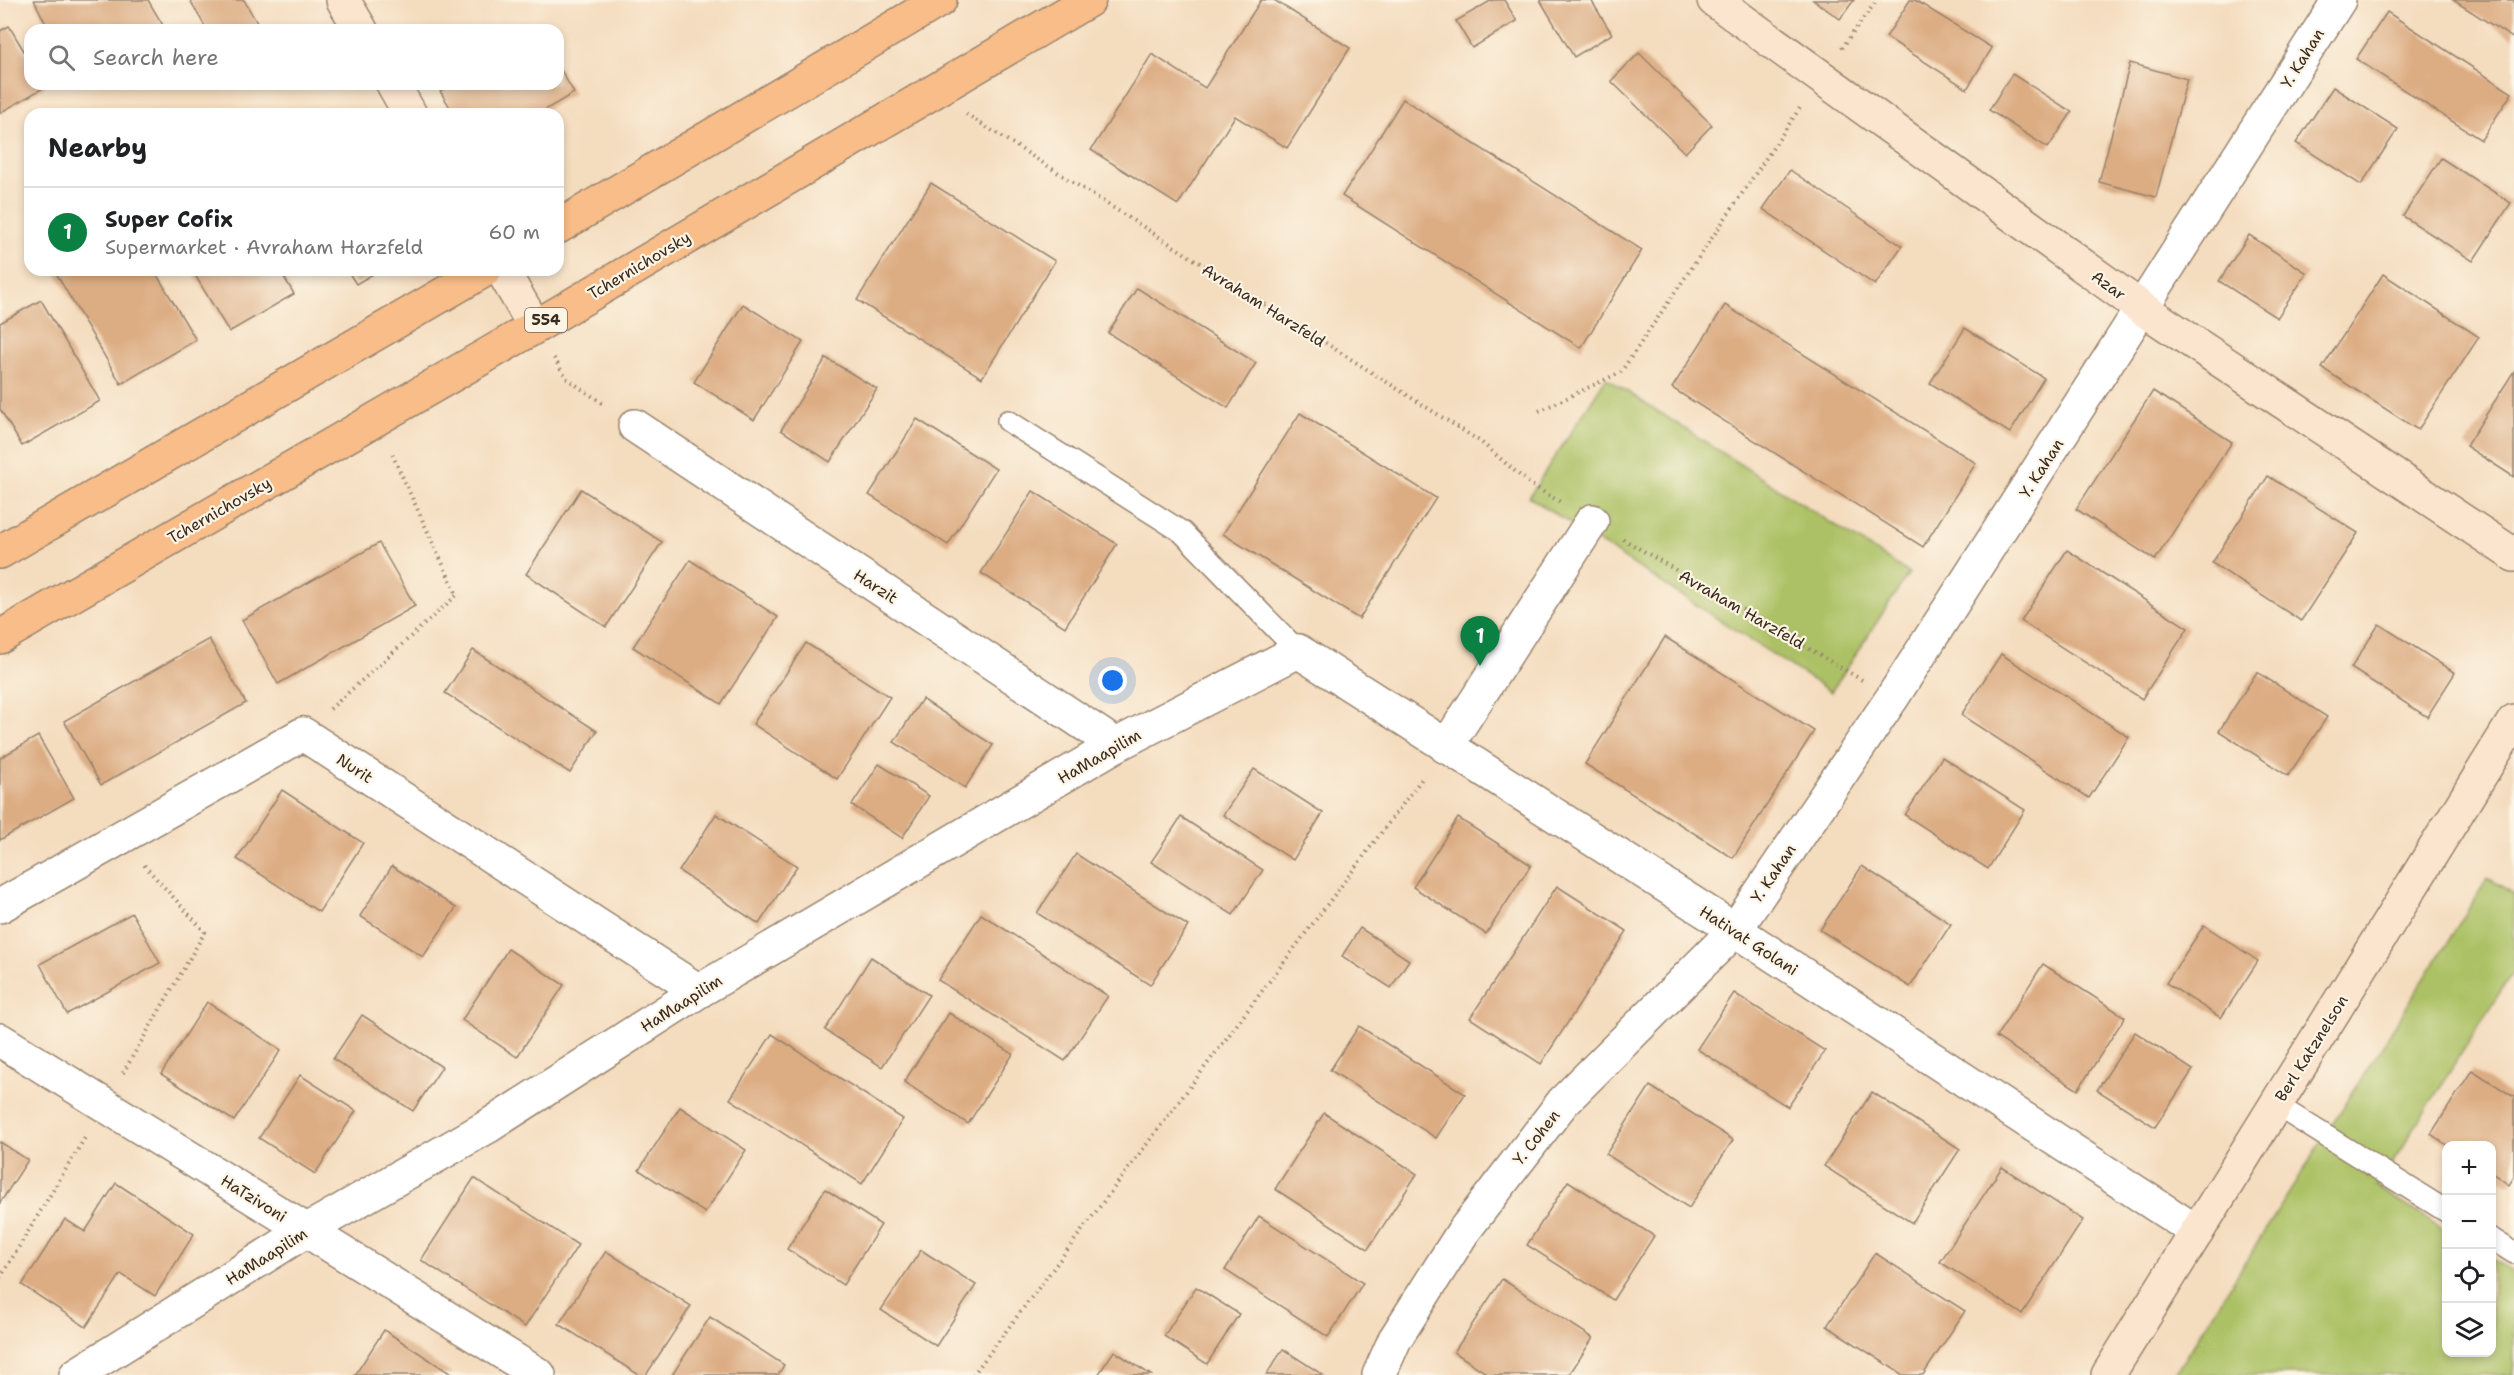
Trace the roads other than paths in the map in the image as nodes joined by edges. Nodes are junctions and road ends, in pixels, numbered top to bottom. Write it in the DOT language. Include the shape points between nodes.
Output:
graph roads {
  1 [pos="344,0"];
  2 [pos="940,0"];
  3 [pos="1089,0"];
  4 [pos="1714,0"];
  5 [pos="2339,0"];
  6 [pos="358,24"];
  7 [pos="396,90"];
  8 [pos="407,108"];
  9 [pos="564,223"];
  10 [pos="475,276"];
  11 [pos="505,276"];
  12 [pos="2143,309"];
  13 [pos="535,327"];
  14 [pos="1008,421"];
  15 [pos="635,426"];
  16 [pos="1592,521"];
  17 [pos="0,552"];
  18 [pos="2514,555"];
  19 [pos="0,637"];
  20 [pos="1298,651"];
  21 [pos="2514,722"];
  22 [pos="1116,745"];
  23 [pos="1446,747"];
  24 [pos="0,906"];
  25 [pos="1735,930"];
  26 [pos="699,991"];
  27 [pos="0,1040"];
  28 [pos="2276,1105"];
  29 [pos="2442,1209"];
  30 [pos="307,1230"];
  31 [pos="2197,1232"];
  32 [pos="2496,1242"];
  33 [pos="2514,1253"];
  34 [pos="76,1375"];
  35 [pos="539,1375"];
  36 [pos="1379,1375"];
  37 [pos="2108,1375"];
  1 -- 6 [label="street"];
  2 -- 9 [label="main road"];
  3 -- 13 [label="main road, Tchernichovsky / 554"];
  4 -- 12 [label="street, Azar"];
  5 -- 12 [label="street, Y. Kahan"];
  7 -- 8 [label="street"];
  10 -- 17 [label="main road"];
  11 -- 13 [label="street"];
  12 -- 18 [label="street, Azar"];
  12 -- 25 [label="street, Y. Kahan" via="1892,698"];
  13 -- 19 [label="main road, Tchernichovsky / 554"];
  14 -- 20 [label="lane" via="1182,532"];
  15 -- 22 [label="street, Harzit"];
  16 -- 23 [label="street"];
  20 -- 22 [label="street, HaMaapilim"];
  20 -- 23 [label="street, Hativat Golani"];
  21 -- 28 [label="street, Berl Katznelson"];
  22 -- 26 [label="street, HaMaapilim"];
  23 -- 25 [label="street, Hativat Golani"];
  24 -- 26 [label="street, Nurit" via="303,734"];
  25 -- 31 [label="street, Hativat Golani"];
  25 -- 36 [label="street, Y. Cohen" via="1563,1102 1463,1232 1395,1339"];
  26 -- 30 [label="street, HaMaapilim" via="487,1127"];
  27 -- 30 [label="street, HaTzivoni"];
  28 -- 29 [label="lane"];
  28 -- 31 [label="street, Berl Katznelson"];
  30 -- 34 [label="street, HaMaapilim"];
  30 -- 35 [label="street, HaTzivoni"];
  31 -- 37 [label="street, Berl Katznelson"];
  32 -- 33 [label="lane"];
}
